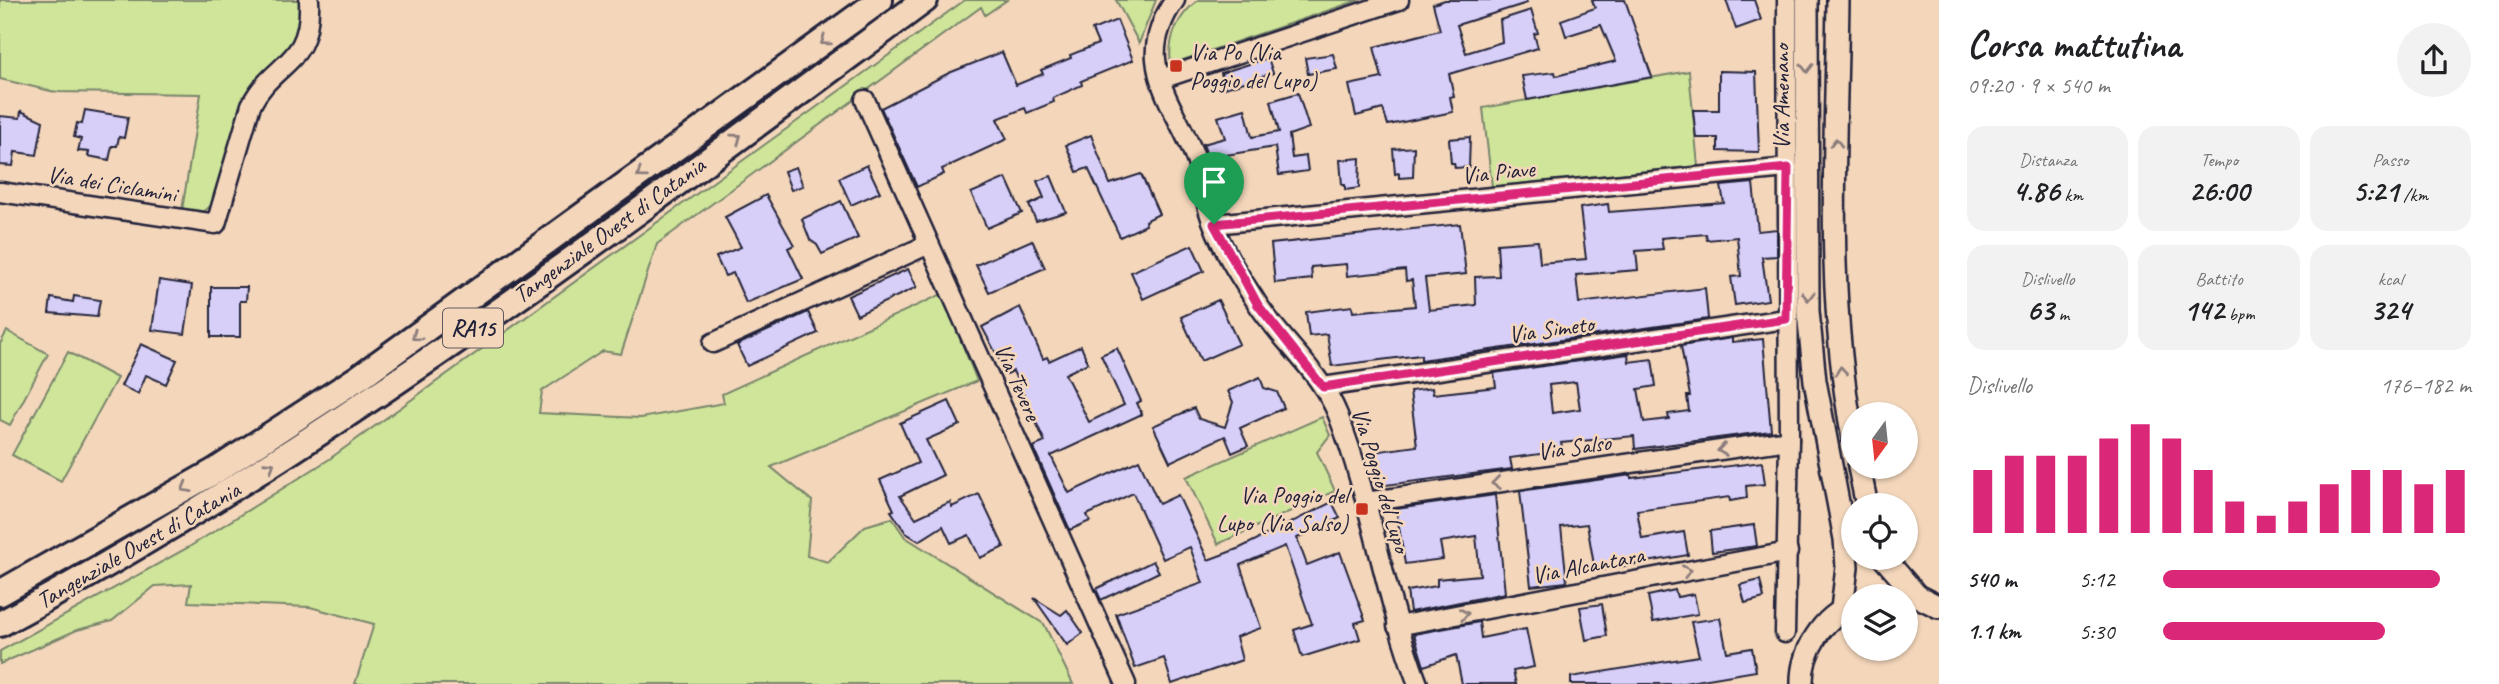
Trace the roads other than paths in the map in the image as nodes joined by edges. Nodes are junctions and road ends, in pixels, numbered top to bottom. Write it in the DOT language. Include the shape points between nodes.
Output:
graph roads {
  1 [pos="309,0"];
  2 [pos="880,0"];
  3 [pos="925,0"];
  4 [pos="1175,0"];
  5 [pos="1399,0"];
  6 [pos="1787,0"];
  7 [pos="1807,0"];
  8 [pos="1838,0"];
  9 [pos="1161,79"];
  10 [pos="865,100"];
  11 [pos="1788,168"];
  12 [pos="0,192"];
  13 [pos="1214,224"];
  14 [pos="929,244"];
  15 [pos="1786,319"];
  16 [pos="713,343"];
  17 [pos="1323,387"];
  18 [pos="1846,402"];
  19 [pos="1789,440"];
  20 [pos="1366,502"];
  21 [pos="1788,552"];
  22 [pos="1894,570"];
  23 [pos="1847,584"];
  24 [pos="1907,584"];
  25 [pos="0,593"];
  26 [pos="1918,596"];
  27 [pos="1939,607"];
  28 [pos="1841,613"];
  29 [pos="0,624"];
  30 [pos="1397,626"];
  31 [pos="1785,633"];
  32 [pos="1126,684"];
  33 [pos="1418,684"];
  34 [pos="1802,684"];
  1 -- 12 [label="street, Via dei Ciclamini" via="308,33 293,60 259,91 251,105 216,225"];
  2 -- 25 [label="highway, Tangenziale Ovest di Catania / RA15, one-way" via="361,376 215,471"];
  29 -- 3 [label="highway, Tangenziale Ovest di Catania / RA15, one-way" via="173,527 374,400"];
  4 -- 9 [label="street, Via Poggio del Lupo" via="1157,39"];
  5 -- 9 [label="street"];
  6 -- 11 [label="street"];
  7 -- 23 [label="main road, Via Amenano, one-way" via="1808,311 1815,381 1845,539"];
  18 -- 8 [label="main road, one-way" via="1837,309"];
  9 -- 13 [label="street, Via Poggio del Lupo" via="1197,162"];
  10 -- 14 [label="street, Via Tevere"];
  11 -- 13 [label="street, Via Piave"];
  11 -- 15 [label="street"];
  13 -- 17 [label="street, Via Poggio del Lupo" via="1258,305"];
  14 -- 16 [label="street"];
  14 -- 32 [label="street, Via Tevere"];
  15 -- 17 [label="street, Via Simeto"];
  15 -- 19 [label="street"];
  17 -- 20 [label="street, Via Poggio del Lupo" via="1337,412"];
  19 -- 20 [label="street, Via Salso, one-way"];
  19 -- 21 [label="street"];
  20 -- 30 [label="street, Via Poggio del Lupo"];
  30 -- 21 [label="street, Via Alcantara, one-way"];
  21 -- 31 [label="street"];
  22 -- 24 [label="main road"];
  26 -- 27 [label="main road"];
  28 -- 34 [label="main road" via="1825,625 1809,649 1802,666"];
  30 -- 33 [label="street, Via Poggio del Lupo"];
}
